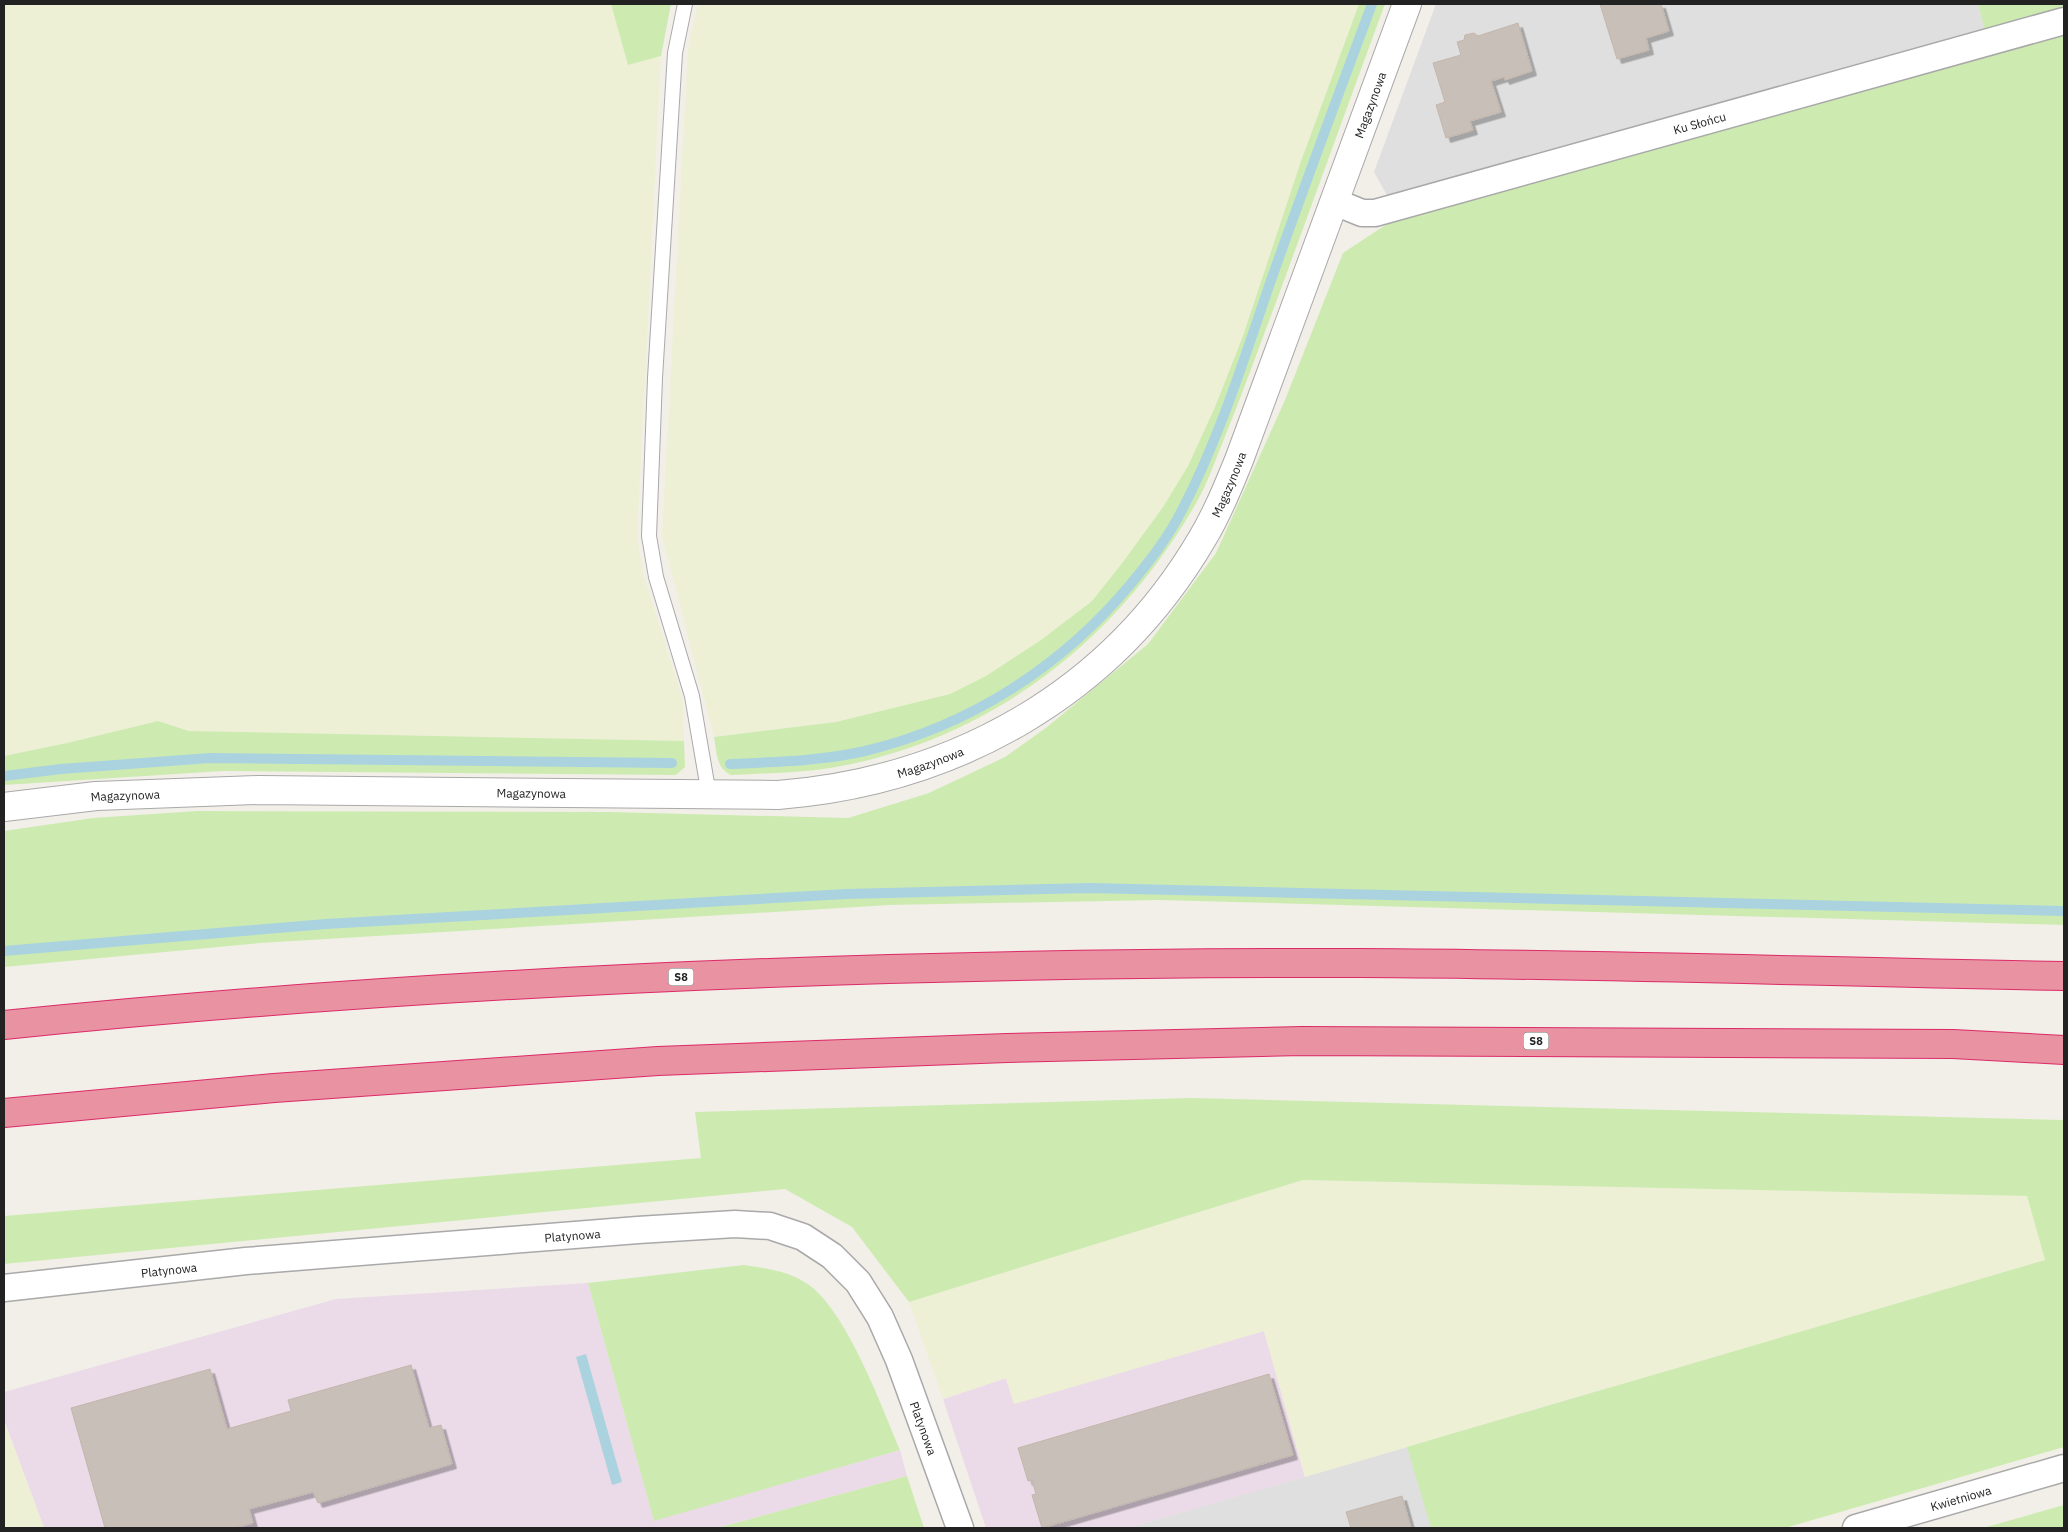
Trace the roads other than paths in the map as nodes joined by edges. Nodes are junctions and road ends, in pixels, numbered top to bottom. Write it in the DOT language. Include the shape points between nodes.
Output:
graph roads {
  1 [pos="685,4"];
  2 [pos="1408,4"];
  3 [pos="2064,21"];
  4 [pos="1335,202"];
  5 [pos="709,795"];
  6 [pos="4,807"];
  7 [pos="2064,976"];
  8 [pos="4,1025"];
  9 [pos="2064,1050"];
  10 [pos="4,1113"];
  11 [pos="4,1288"];
  12 [pos="2064,1468"];
  13 [pos="960,1528"];
  14 [pos="1856,1528"];
  1 -- 5 [label="lane" via="675,53 655,378 649,536 656,577 692,696"];
  2 -- 4 [label="street, Magazynowa"];
  3 -- 4 [label="street, Ku Słońcu" via="1375,213 1362,213"];
  4 -- 5 [label="street, Magazynowa" via="1221,504 1156,607 1126,640 1042,709 974,746 932,764 887,778 812,793"];
  5 -- 6 [label="street, Magazynowa" via="258,790 96,796"];
  7 -- 8 [label="highway, S8" via="1360,963 1024,966 568,980 191,1006"];
  9 -- 10 [label="highway, S8" via="1944,1044 1341,1041 1007,1048 648,1062 274,1088"];
  11 -- 13 [label="street, Platynowa" via="265,1259 638,1230 735,1224 770,1226 810,1242 832,1256 858,1282 880,1317 899,1360"];
  12 -- 14 [label="street, Kwietniowa"];
}
